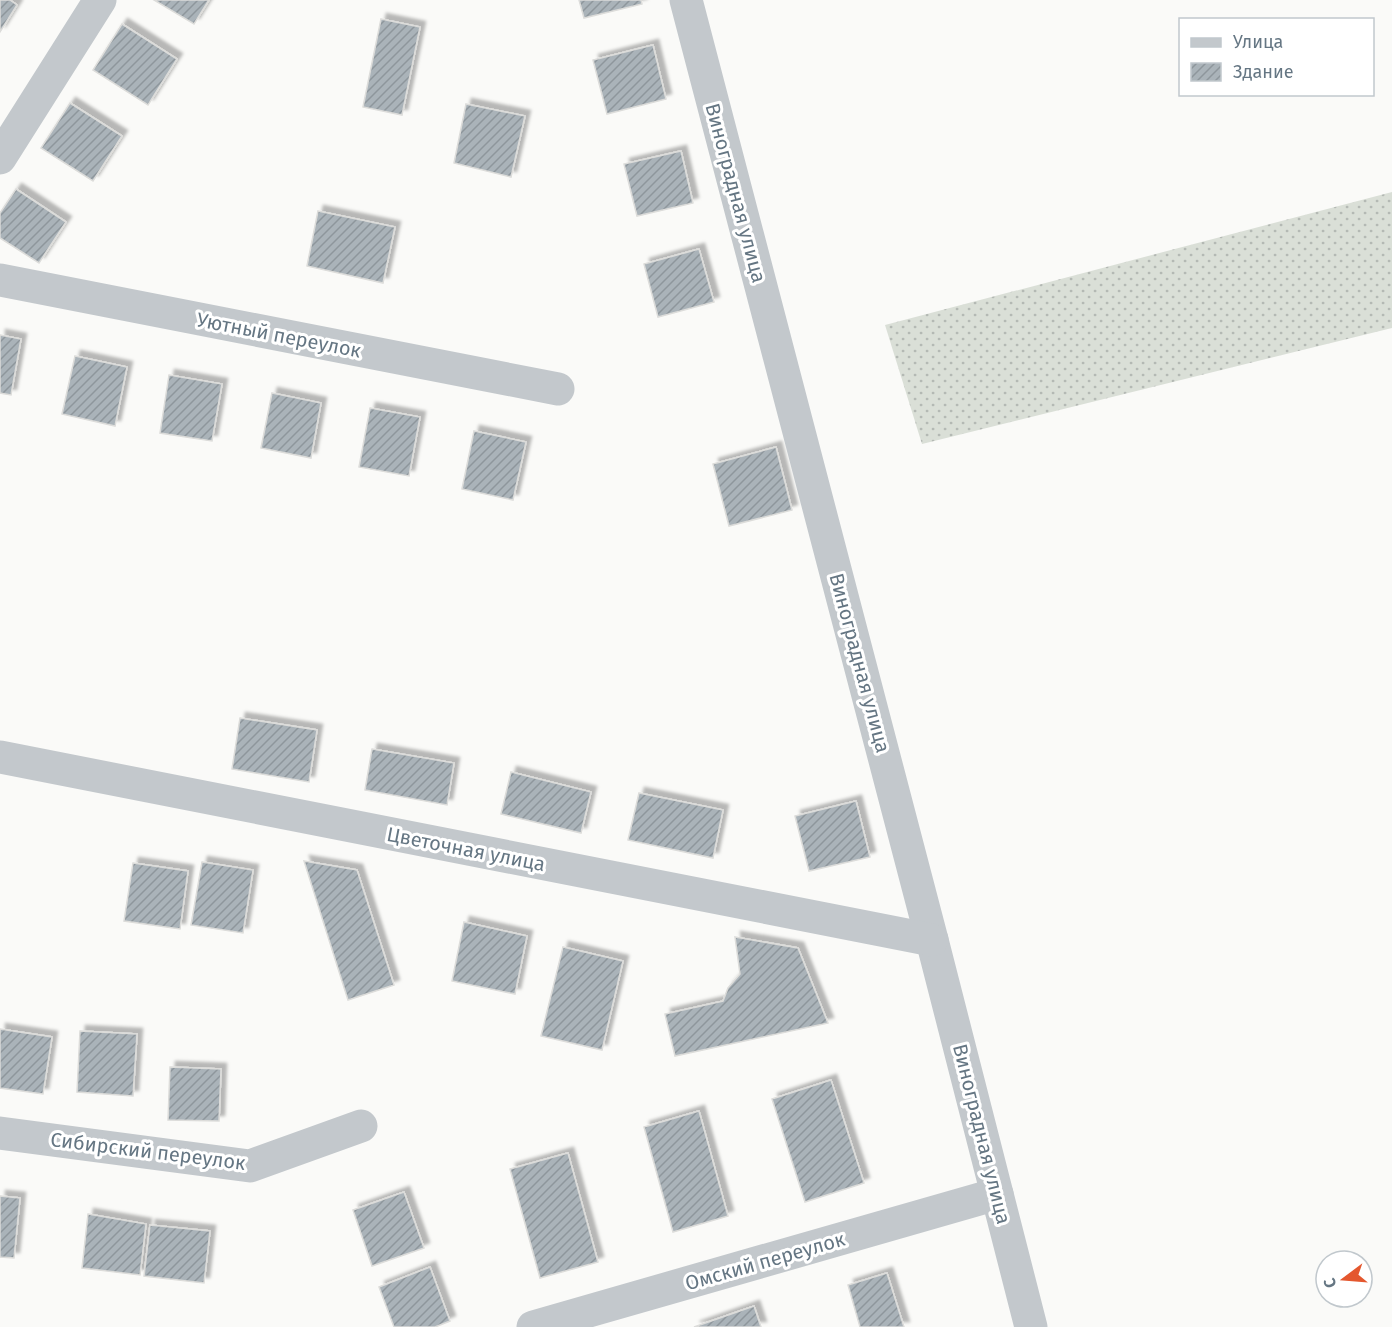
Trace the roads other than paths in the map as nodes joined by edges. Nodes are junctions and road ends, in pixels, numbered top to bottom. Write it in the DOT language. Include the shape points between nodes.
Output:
graph roads {
  1 [pos="100,0"];
  2 [pos="686,0"];
  3 [pos="0,158"];
  4 [pos="0,280"];
  5 [pos="558,389"];
  6 [pos="0,758"];
  7 [pos="932,940"];
  8 [pos="361,1126"];
  9 [pos="0,1133"];
  10 [pos="997,1194"];
  11 [pos="533,1327"];
  12 [pos="1031,1327"];
  1 -- 3 [label="street"];
  2 -- 7 [label="street, Виноградная улица"];
  4 -- 5 [label="street, Уютный переулок"];
  6 -- 7 [label="street, Цветочная улица"];
  7 -- 10 [label="street, Виноградная улица"];
  8 -- 9 [label="street, Сибирский переулок" via="250,1166"];
  10 -- 11 [label="street, Омский переулок"];
  10 -- 12 [label="street, Виноградная улица"];
}
